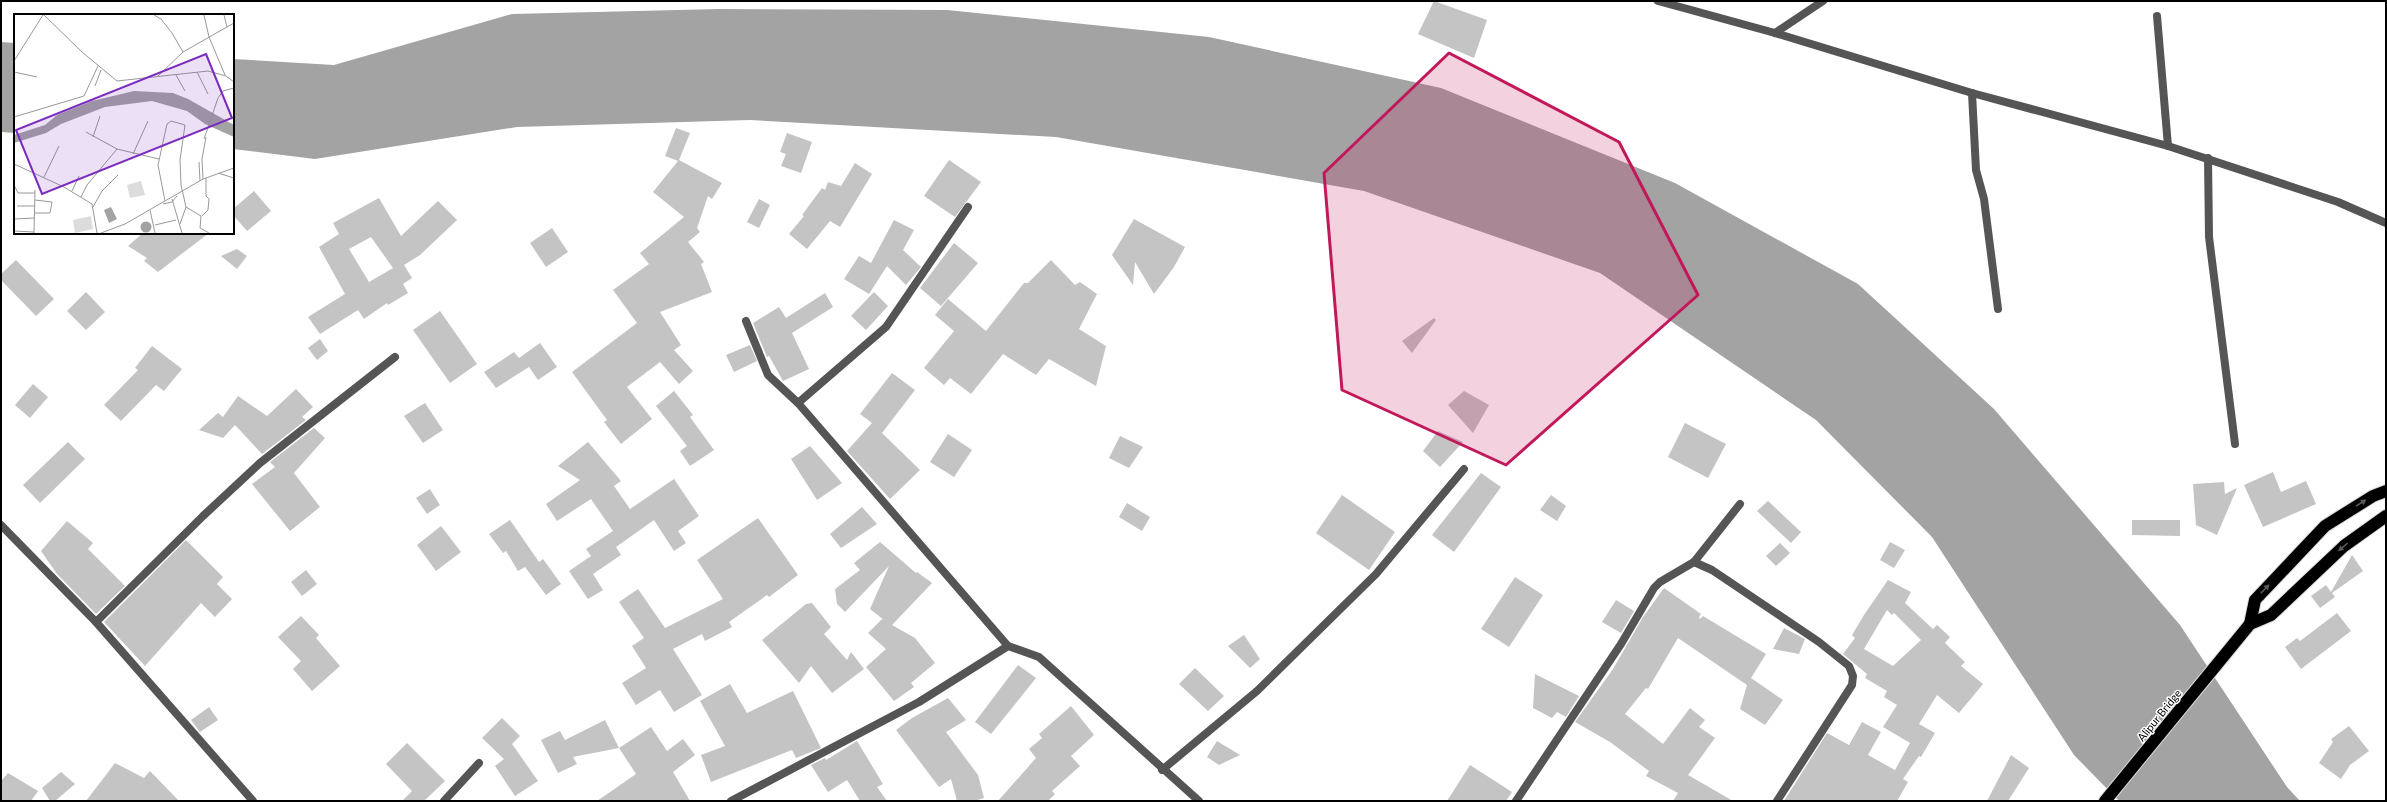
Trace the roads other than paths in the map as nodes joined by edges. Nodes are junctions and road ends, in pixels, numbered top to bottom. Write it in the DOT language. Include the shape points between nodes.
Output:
graph roads {
  1 [pos="1658,1"];
  2 [pos="1823,1"];
  3 [pos="2158,16"];
  4 [pos="1775,33"];
  5 [pos="1972,93"];
  6 [pos="2168,146"];
  7 [pos="2208,158"];
  8 [pos="968,207"];
  9 [pos="2386,223"];
  10 [pos="1998,309"];
  11 [pos="746,321"];
  12 [pos="395,358"];
  13 [pos="798,403"];
  14 [pos="2235,444"];
  15 [pos="1464,469"];
  16 [pos="2386,491"];
  17 [pos="1740,504"];
  18 [pos="2386,516"];
  19 [pos="1,525"];
  20 [pos="1694,562"];
  21 [pos="96,622"];
  22 [pos="2250,624"];
  23 [pos="1008,646"];
  24 [pos="479,763"];
  25 [pos="1162,770"];
  26 [pos="253,801"];
  27 [pos="444,801"];
  28 [pos="731,801"];
  29 [pos="1199,801"];
  30 [pos="1516,801"];
  31 [pos="1777,801"];
  32 [pos="2105,801"];
  1 -- 4 [label="street"];
  2 -- 4 [label="street"];
  3 -- 6 [label="street"];
  4 -- 5 [label="street"];
  5 -- 6 [label="street"];
  5 -- 10 [label="street" via="1976,170 1984,199"];
  6 -- 7 [label="street"];
  7 -- 9 [label="street" via="2338,202"];
  7 -- 14 [label="street" via="2209,237"];
  8 -- 13 [label="street" via="886,327"];
  11 -- 13 [label="street" via="768,375"];
  12 -- 21 [label="street" via="260,463 197,521"];
  13 -- 23 [label="street"];
  15 -- 25 [label="street" via="1376,574 1257,690"];
  22 -- 16 [label="highway, one-way" via="2255,600 2325,526 2373,496"];
  17 -- 20 [label="street"];
  18 -- 22 [label="highway, one-way" via="2344,546 2271,615"];
  19 -- 21 [label="street"];
  20 -- 30 [label="street" via="1654,588 1621,644"];
  20 -- 31 [label="street" via="1712,570 1819,642 1848,666 1853,676 1852,685"];
  21 -- 26 [label="street"];
  22 -- 32 [label="highway, Alipur Bridge"];
  23 -- 25 [label="street" via="1039,657"];
  23 -- 28 [label="street" via="919,702"];
  24 -- 27 [label="street"];
  25 -- 29 [label="street"];
}
